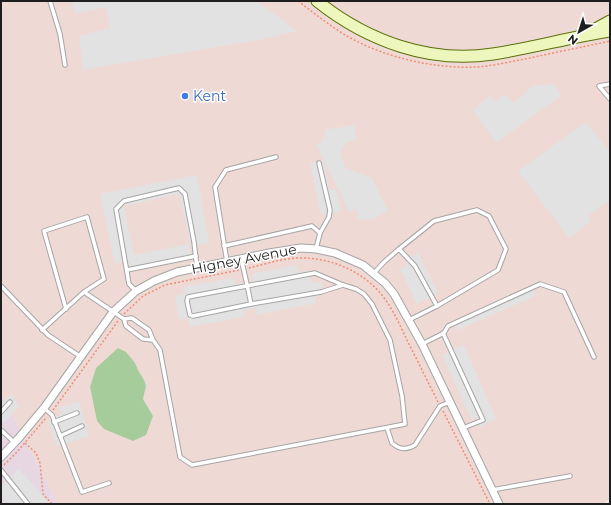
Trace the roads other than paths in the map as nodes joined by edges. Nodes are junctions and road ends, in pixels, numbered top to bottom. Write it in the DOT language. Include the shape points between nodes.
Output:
graph roads {
  1 [pos="50,1"];
  2 [pos="317,1"];
  3 [pos="610,21"];
  4 [pos="610,31"];
  5 [pos="586,34"];
  6 [pos="65,65"];
  7 [pos="610,84"];
  8 [pos="610,99"];
  9 [pos="276,157"];
  10 [pos="319,163"];
  11 [pos="320,233"];
  12 [pos="224,246"];
  13 [pos="316,249"];
  14 [pos="399,249"];
  15 [pos="196,256"];
  16 [pos="241,259"];
  17 [pos="227,262"];
  18 [pos="197,268"];
  19 [pos="127,270"];
  20 [pos="374,273"];
  21 [pos="247,285"];
  22 [pos="343,285"];
  23 [pos="1,286"];
  24 [pos="136,291"];
  25 [pos="84,292"];
  26 [pos="251,304"];
  27 [pos="438,306"];
  28 [pos="66,309"];
  29 [pos="113,312"];
  30 [pos="123,318"];
  31 [pos="409,320"];
  32 [pos="42,330"];
  33 [pos="444,333"];
  34 [pos="153,340"];
  35 [pos="422,344"];
  36 [pos="81,357"];
  37 [pos="594,357"];
  38 [pos="10,402"];
  39 [pos="450,402"];
  40 [pos="44,408"];
  41 [pos="1,412"];
  42 [pos="77,413"];
  43 [pos="54,422"];
  44 [pos="82,426"];
  45 [pos="387,428"];
  46 [pos="463,428"];
  47 [pos="1,430"];
  48 [pos="60,436"];
  49 [pos="15,443"];
  50 [pos="1,457"];
  51 [pos="1,469"];
  52 [pos="570,476"];
  53 [pos="110,482"];
  54 [pos="492,490"];
  55 [pos="28,504"];
  56 [pos="499,504"];
  1 -- 6 [label="lane" via="60,34"];
  2 -- 5 [label="street" via="373,36 407,49 453,56 492,54"];
  3 -- 5 [label="street"];
  4 -- 5 [label="street"];
  7 -- 8 [label="lane" via="599,86"];
  9 -- 12 [label="lane" via="226,170 215,187"];
  10 -- 11 [label="lane" via="330,210 330,217"];
  11 -- 12 [label="lane" via="312,226"];
  11 -- 13 [label="lane"];
  12 -- 17 [label="lane"];
  13 -- 16 [label="street, Higney Avenue" via="301,248"];
  13 -- 20 [label="street, Higney Avenue" via="349,258"];
  14 -- 20 [label="lane"];
  14 -- 27 [label="lane" via="415,266"];
  14 -- 27 [label="lane" via="434,221 477,210 489,216 506,249 498,270"];
  15 -- 18 [label="lane"];
  15 -- 19 [label="lane"];
  15 -- 19 [label="lane" via="185,194 178,188 124,201 116,209"];
  16 -- 17 [label="street, Higney Avenue"];
  16 -- 21 [label="lane"];
  17 -- 18 [label="street, Higney Avenue"];
  18 -- 24 [label="street, Higney Avenue" via="177,272"];
  19 -- 24 [label="lane" via="129,284"];
  20 -- 31 [label="street, Higney Avenue" via="394,294"];
  21 -- 22 [label="lane" via="315,273"];
  21 -- 26 [label="lane"];
  21 -- 26 [label="lane" via="188,297 188,308 190,315 193,316"];
  22 -- 26 [label="lane" via="321,292"];
  22 -- 45 [label="lane" via="364,294 372,304 390,340 405,424"];
  23 -- 32 [label="lane"];
  24 -- 29 [label="street, Higney Avenue"];
  25 -- 28 [label="lane"];
  25 -- 28 [label="lane" via="104,279 87,217 44,230"];
  25 -- 29 [label="lane"];
  27 -- 31 [label="lane"];
  28 -- 32 [label="lane"];
  29 -- 30 [label="lane"];
  29 -- 36 [label="street, Higney Avenue"];
  30 -- 34 [label="lane" via="126,326 143,339"];
  30 -- 34 [label="lane" via="136,320 149,330"];
  31 -- 35 [label="street, Higney Avenue"];
  32 -- 36 [label="lane"];
  33 -- 35 [label="lane"];
  33 -- 37 [label="lane" via="448,326 540,284 564,292"];
  33 -- 46 [label="lane" via="482,420"];
  34 -- 45 [label="lane" via="160,350 163,361 180,457 192,466"];
  35 -- 39 [label="street, Higney Avenue"];
  36 -- 40 [label="street, Higney Avenue"];
  38 -- 41 [label="lane"];
  39 -- 45 [label="lane" via="440,406 415,445 409,448 401,449 392,443"];
  39 -- 46 [label="street, Higney Avenue"];
  40 -- 43 [label="lane" via="52,415"];
  40 -- 49 [label="street, Higney Avenue"];
  42 -- 43 [label="lane"];
  43 -- 48 [label="lane"];
  44 -- 48 [label="lane"];
  46 -- 54 [label="street, Higney Avenue"];
  47 -- 49 [label="lane"];
  48 -- 53 [label="lane" via="82,492"];
  49 -- 50 [label="street, Higney Avenue"];
  51 -- 55 [label="lane"];
  52 -- 54 [label="lane"];
  54 -- 56 [label="street, Higney Avenue"];
}
